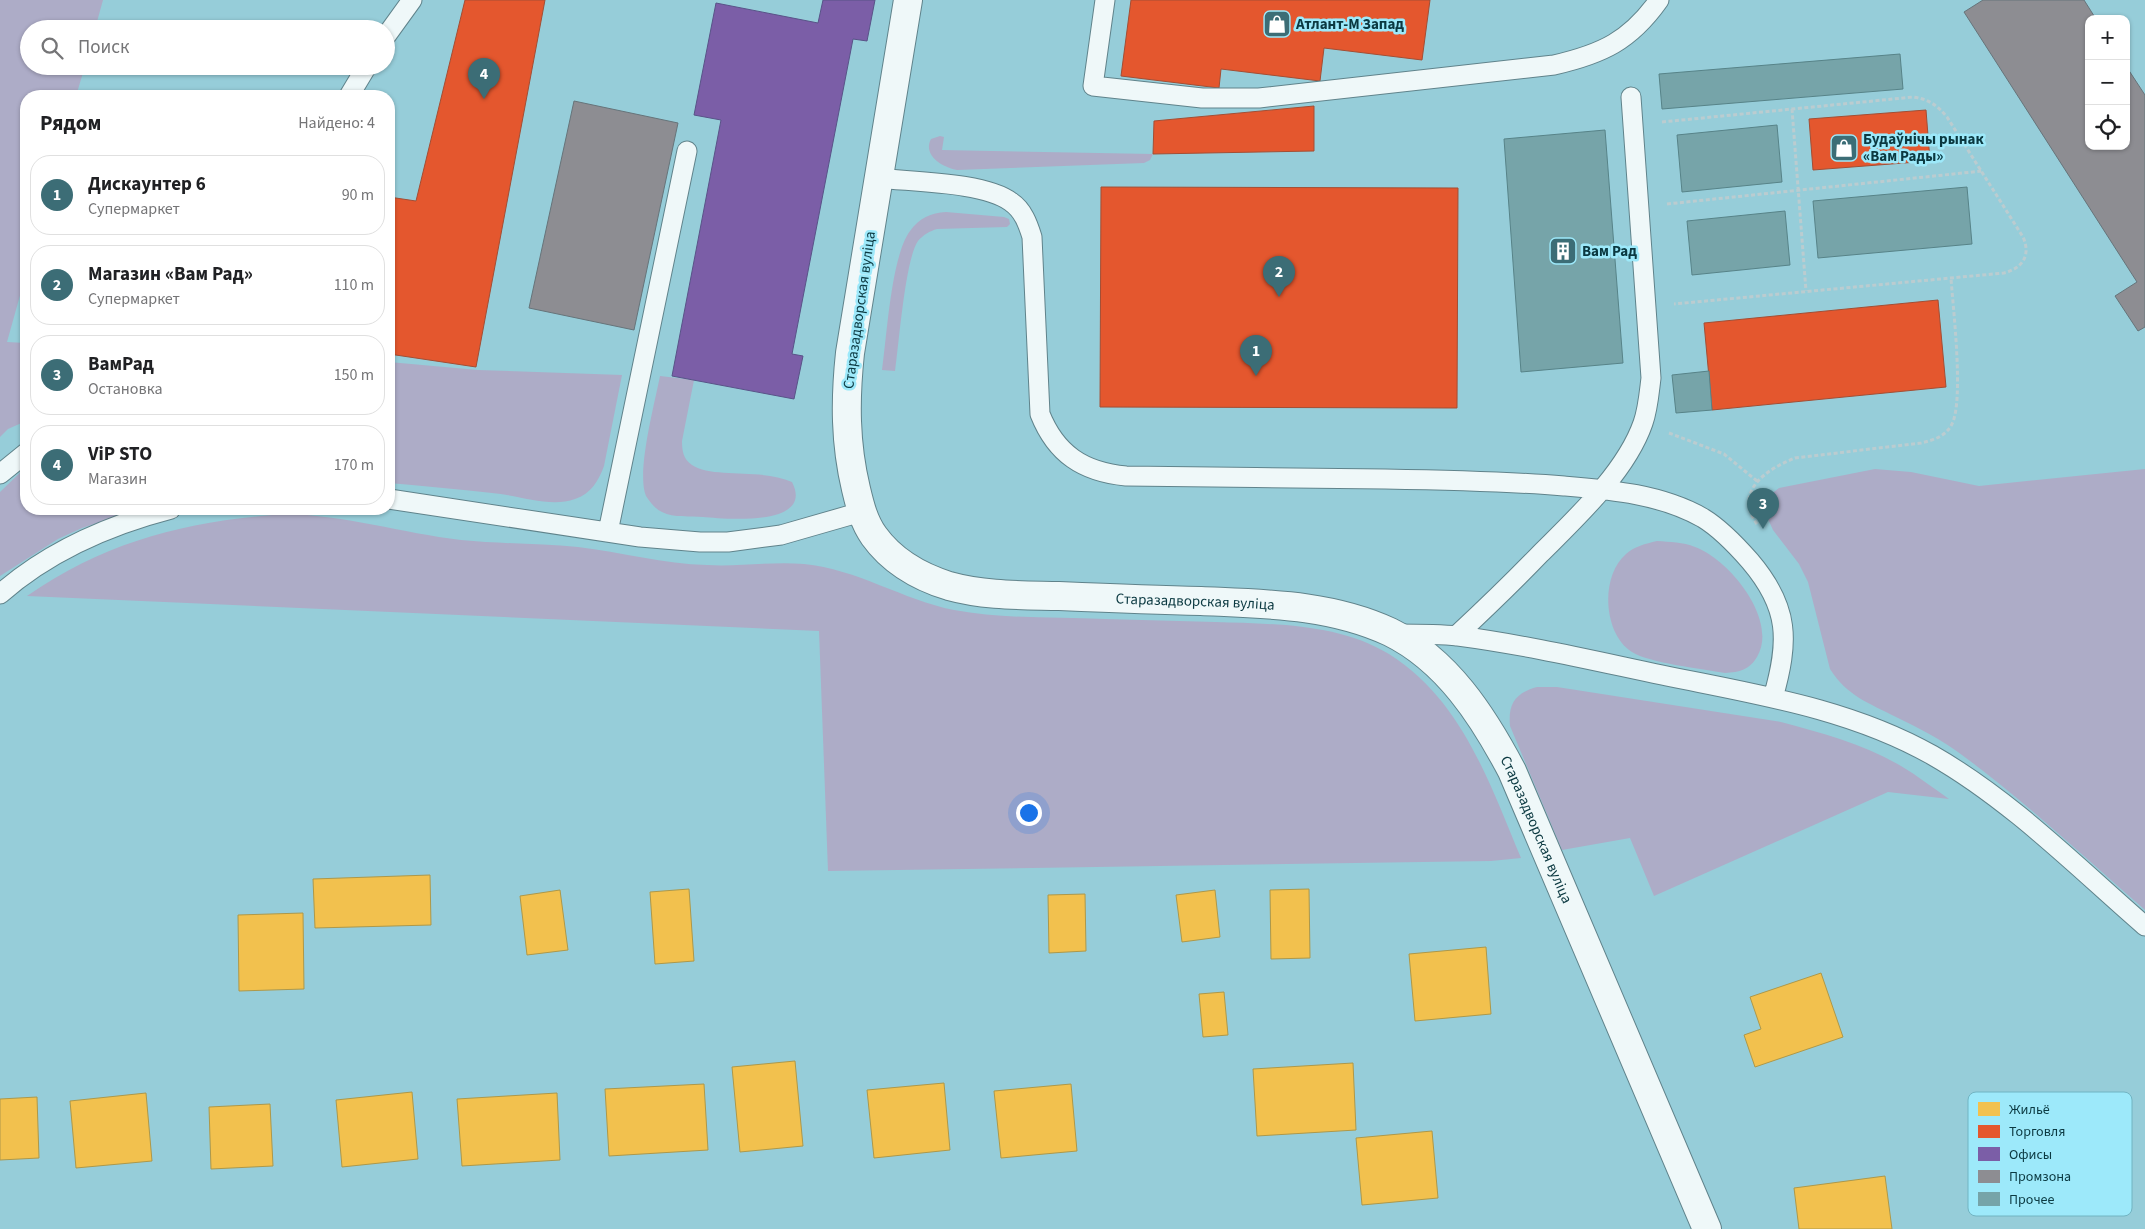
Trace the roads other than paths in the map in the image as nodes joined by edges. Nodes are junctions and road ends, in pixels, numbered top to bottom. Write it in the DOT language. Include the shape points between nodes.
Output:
graph roads {
  1 [pos="412,0"];
  2 [pos="908,0"];
  3 [pos="1105,0"];
  4 [pos="1659,0"];
  5 [pos="395,24"];
  6 [pos="362,75"];
  7 [pos="353,90"];
  8 [pos="1631,97"];
  9 [pos="687,151"];
  10 [pos="878,178"];
  11 [pos="20,457"];
  12 [pos="0,474"];
  13 [pos="1602,490"];
  14 [pos="395,500"];
  15 [pos="861,512"];
  16 [pos="154,515"];
  17 [pos="608,532"];
  18 [pos="0,594"];
  19 [pos="1392,633"];
  20 [pos="1456,636"];
  21 [pos="1773,698"];
  22 [pos="2145,926"];
  23 [pos="1707,1229"];
  1 -- 5 [label="lane"];
  2 -- 10 [label="street, Старазадворская вуліца"];
  3 -- 4 [label="lane" via="1093,86 1222,98 1259,98 1562,63 1600,52 1620,41"];
  6 -- 7 [label="lane"];
  8 -- 13 [label="lane" via="1651,378 1642,424 1632,446"];
  9 -- 17 [label="lane"];
  10 -- 13 [label="lane" via="985,190 1005,198 1021,211 1032,237 1040,414 1054,442 1065,454 1094,470 1126,476 1442,480"];
  10 -- 15 [label="street, Старазадворская вуліца" via="847,382 846,434"];
  11 -- 12 [label="lane"];
  13 -- 20 [label="lane"];
  13 -- 21 [label="lane" via="1662,501 1703,518 1720,530 1754,566 1767,584 1784,625 1785,646"];
  14 -- 17 [label="lane"];
  15 -- 17 [label="lane" via="781,535 728,542 673,540"];
  15 -- 19 [label="street, Старазадворская вуліца" via="873,535 893,556 919,573 950,586 1002,595 1296,606 1344,615"];
  16 -- 18 [label="lane" via="61,551"];
  19 -- 20 [label="lane"];
  19 -- 23 [label="street, Старазадворская вуліца" via="1435,665 1469,699 1512,771"];
  20 -- 21 [label="lane"];
  21 -- 22 [label="lane" via="1865,724 1899,738 1962,774 1995,796"];
}
